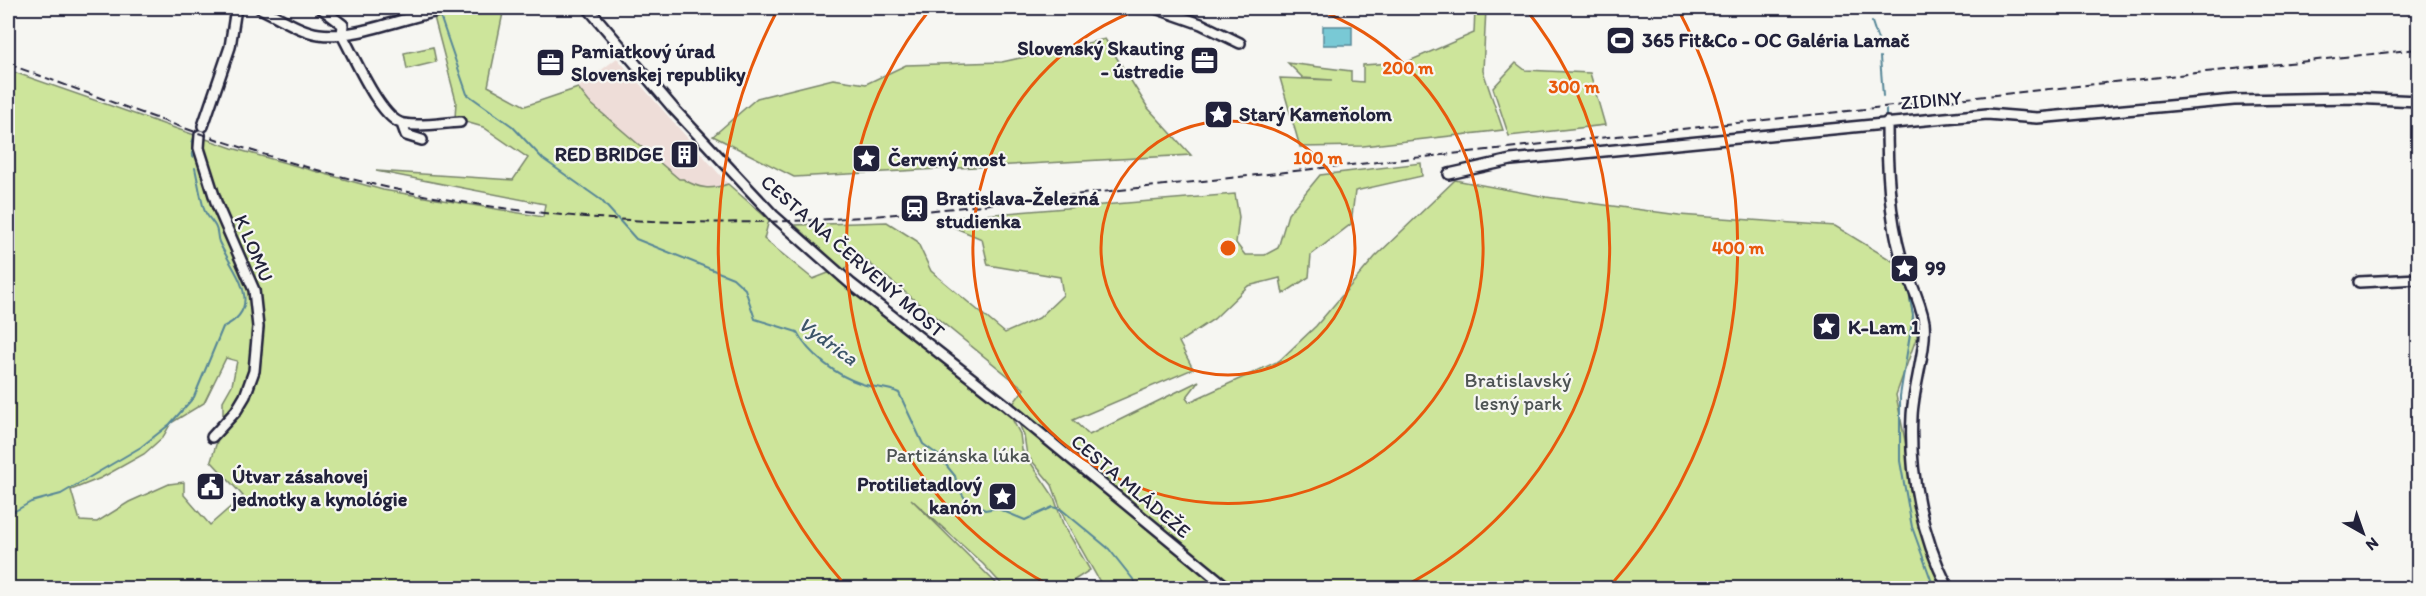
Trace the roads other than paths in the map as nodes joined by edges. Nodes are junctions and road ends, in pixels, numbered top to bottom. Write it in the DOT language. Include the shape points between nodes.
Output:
graph roads {
  1 [pos="236,8"];
  2 [pos="260,8"];
  3 [pos="321,8"];
  4 [pos="455,8"];
  5 [pos="588,8"];
  6 [pos="1155,8"];
  7 [pos="342,35"];
  8 [pos="1240,43"];
  9 [pos="2418,101"];
  10 [pos="460,122"];
  11 [pos="1887,122"];
  12 [pos="402,124"];
  13 [pos="422,140"];
  14 [pos="1449,174"];
  15 [pos="2418,279"];
  16 [pos="2359,282"];
  17 [pos="1011,410"];
  18 [pos="212,437"];
  19 [pos="1228,588"];
  20 [pos="1948,588"];
  1 -- 18 [label="street, K LOMU" via="230,47 201,131 199,148 217,205 254,290 258,327 254,371 245,396"];
  2 -- 7 [label="street" via="318,34"];
  3 -- 7 [label="street" via="344,25"];
  4 -- 7 [label="street"];
  5 -- 17 [label="street, CESTA NA ČERVENÝ MOST" via="755,198 850,283"];
  6 -- 8 [label="street"];
  7 -- 12 [label="street" via="376,100"];
  9 -- 11 [label="street, ZIDINY" via="2234,100 2037,118 1988,114"];
  10 -- 12 [label="street"];
  11 -- 14 [label="street, ZIDINY" via="1511,160"];
  11 -- 20 [label="street" via="1887,177 1901,258 1924,324 1912,417 1918,506 1934,561"];
  12 -- 13 [label="street" via="406,135"];
  15 -- 16 [label="street"];
  17 -- 19 [label="street, CESTA MLÁDEŽE"];
}
